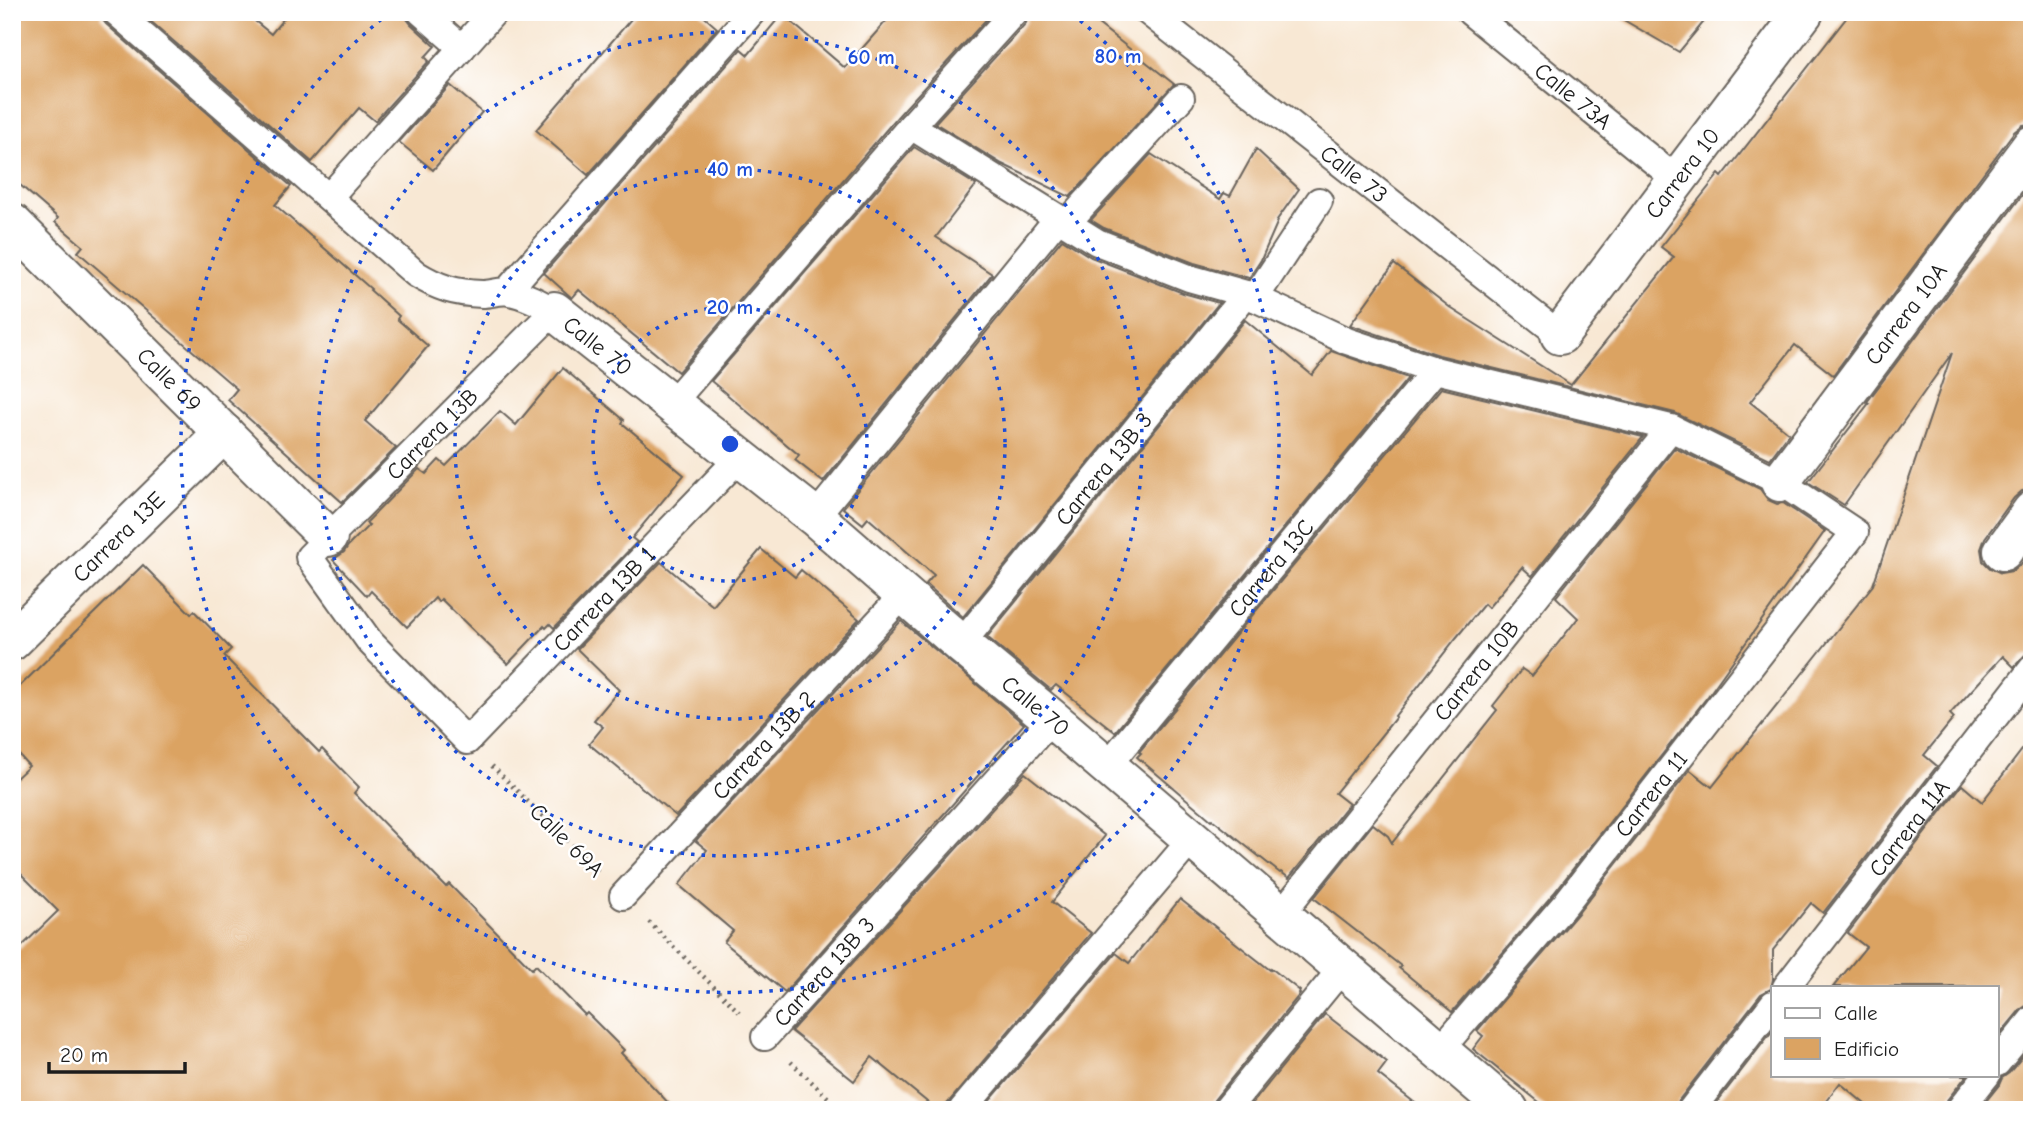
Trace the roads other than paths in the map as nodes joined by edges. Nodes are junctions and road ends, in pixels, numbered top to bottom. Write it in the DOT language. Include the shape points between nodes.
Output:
graph roads {
  1 [pos="116,12"];
  2 [pos="421,12"];
  3 [pos="494,12"];
  4 [pos="1014,12"];
  5 [pos="1148,12"];
  6 [pos="1470,12"];
  7 [pos="1804,12"];
  8 [pos="748,14"];
  9 [pos="462,48"];
  10 [pos="1181,98"];
  11 [pos="911,126"];
  12 [pos="2032,145"];
  13 [pos="1677,180"];
  14 [pos="329,197"];
  15 [pos="1319,201"];
  16 [pos="1063,221"];
  17 [pos="12,223"];
  18 [pos="507,291"];
  19 [pos="1250,296"];
  20 [pos="554,312"];
  21 [pos="1560,335"];
  22 [pos="1435,370"];
  23 [pos="672,403"];
  24 [pos="1671,428"];
  25 [pos="224,433"];
  26 [pos="740,457"];
  27 [pos="1780,482"];
  28 [pos="2032,511"];
  29 [pos="815,517"];
  30 [pos="319,547"];
  31 [pos="2003,551"];
  32 [pos="905,593"];
  33 [pos="12,641"];
  34 [pos="961,644"];
  35 [pos="2032,669"];
  36 [pos="1052,719"];
  37 [pos="1107,766"];
  38 [pos="1192,839"];
  39 [pos="623,896"];
  40 [pos="1280,914"];
  41 [pos="1343,967"];
  42 [pos="1787,986"];
  43 [pos="1771,1007"];
  44 [pos="2032,1020"];
  45 [pos="765,1037"];
  46 [pos="1440,1050"];
  47 [pos="1998,1062"];
  48 [pos="1986,1076"];
  49 [pos="1489,1104"];
  50 [pos="962,1110"];
  51 [pos="1226,1110"];
  52 [pos="1691,1110"];
  53 [pos="1959,1110"];
  1 -- 14 [label="lane"];
  2 -- 9 [label="lane"];
  3 -- 9 [label="lane"];
  4 -- 11 [label="lane"];
  5 -- 21 [label="lane, Calle 73"];
  6 -- 13 [label="lane, Calle 73A"];
  7 -- 13 [label="street, Carrera 10"];
  8 -- 18 [label="lane"];
  9 -- 14 [label="lane"];
  10 -- 16 [label="lane"];
  11 -- 16 [label="lane"];
  11 -- 23 [label="lane"];
  12 -- 27 [label="street, Carrera 10A"];
  13 -- 21 [label="street, Carrera 10"];
  14 -- 18 [label="lane" via="434,286 485,294"];
  15 -- 19 [label="lane, Carrera 13B 3"];
  16 -- 19 [label="lane" via="1097,242"];
  16 -- 29 [label="lane"];
  17 -- 25 [label="street, Calle 69"];
  18 -- 20 [label="lane" via="538,301"];
  19 -- 22 [label="lane" via="1347,341"];
  19 -- 34 [label="lane, Carrera 13B 3"];
  20 -- 23 [label="street, Calle 70"];
  20 -- 30 [label="lane, Carrera 13B"];
  22 -- 24 [label="lane"];
  22 -- 37 [label="lane, Carrera 13C"];
  23 -- 26 [label="street, Calle 70"];
  24 -- 27 [label="lane"];
  24 -- 40 [label="lane, Carrera 10B"];
  25 -- 30 [label="street, Calle 69"];
  25 -- 33 [label="street, Carrera 13E"];
  26 -- 29 [label="street, Calle 70"];
  26 -- 30 [label="lane, Carrera 13B 1" via="467,741 370,642"];
  27 -- 46 [label="lane, Carrera 11" via="1855,532 1566,903"];
  28 -- 31 [label="street"];
  29 -- 32 [label="street, Calle 70"];
  32 -- 34 [label="street, Calle 70"];
  32 -- 39 [label="lane, Carrera 13B 2"];
  34 -- 36 [label="street, Calle 70"];
  35 -- 42 [label="lane, Carrera 11A"];
  36 -- 37 [label="street, Calle 70"];
  36 -- 45 [label="lane, Carrera 13B 3"];
  37 -- 38 [label="street, Calle 70"];
  38 -- 40 [label="street, Calle 70"];
  38 -- 50 [label="lane"];
  40 -- 41 [label="street, Calle 70"];
  41 -- 46 [label="street, Calle 70"];
  41 -- 51 [label="lane"];
  43 -- 52 [label="lane"];
  44 -- 47 [label="lane"];
  46 -- 49 [label="street, Calle 70"];
  48 -- 53 [label="lane"];
}
